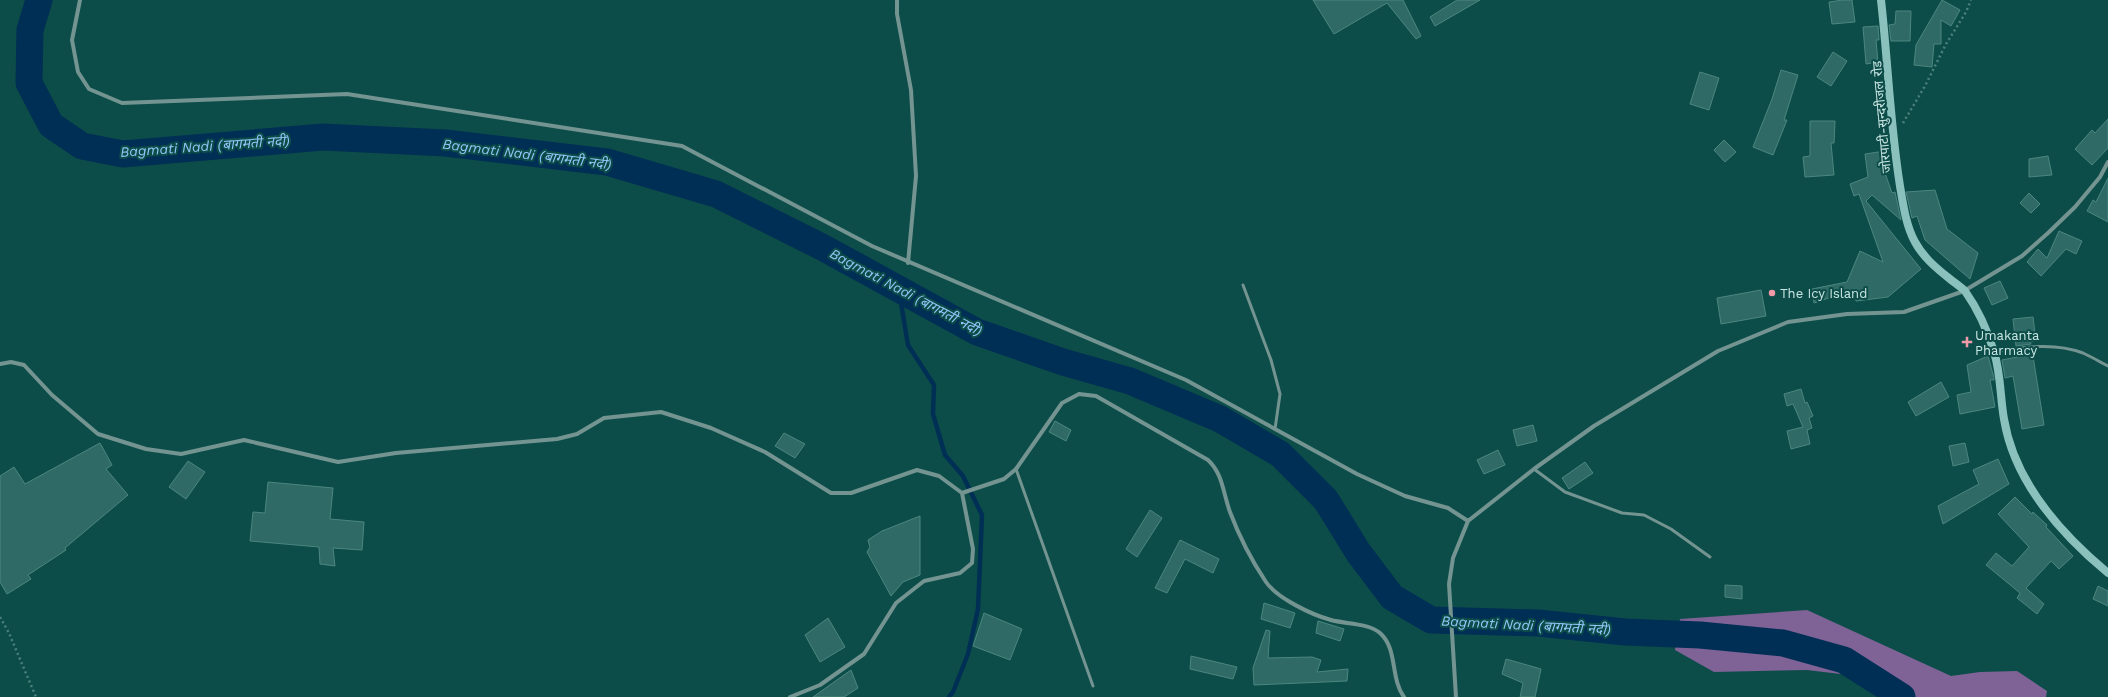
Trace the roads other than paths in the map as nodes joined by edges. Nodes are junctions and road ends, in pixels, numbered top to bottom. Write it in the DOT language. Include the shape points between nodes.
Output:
graph roads {
  1 [pos="80,0"];
  2 [pos="897,0"];
  3 [pos="1881,0"];
  4 [pos="2108,162"];
  5 [pos="908,263"];
  6 [pos="1244,285"];
  7 [pos="1964,291"];
  8 [pos="1994,352"];
  9 [pos="0,364"];
  10 [pos="2108,366"];
  11 [pos="1276,430"];
  12 [pos="1016,469"];
  13 [pos="1534,469"];
  14 [pos="962,493"];
  15 [pos="1468,521"];
  16 [pos="1710,557"];
  17 [pos="2108,573"];
  18 [pos="1093,686"];
  19 [pos="790,697"];
  20 [pos="1404,697"];
  21 [pos="1456,697"];
  1 -- 5 [label="street" via="72,40 78,72 89,89 122,103 347,94 682,146"];
  2 -- 5 [label="street" via="897,14 911,90 916,176"];
  3 -- 7 [label="main road, जोरपाटी-सुन्दरीजल रोड" via="1893,130 1902,195 1914,240 1932,264"];
  4 -- 7 [label="street" via="2075,207 2048,233 2022,256"];
  5 -- 11 [label="street" via="1186,380"];
  6 -- 11 [label="lane" via="1271,360 1280,394"];
  7 -- 8 [label="main road, जोरपाटी-सुन्दरीजल रोड" via="1981,321"];
  7 -- 13 [label="street" via="1904,312 1847,314 1788,322 1718,351 1594,426"];
  8 -- 10 [label="lane" via="2056,346 2083,353"];
  8 -- 17 [label="main road, जोरपाटी-सुन्दरीजल रोड" via="2010,447 2023,476 2037,500"];
  9 -- 14 [label="street" via="12,362 24,365 52,395 98,434 146,449 181,454 244,440 338,462 396,453 557,439 577,434 604,418 661,412 711,428 765,452 831,493 851,493 917,470 939,476"];
  11 -- 15 [label="street" via="1357,474 1405,496 1448,508"];
  12 -- 14 [label="street" via="1004,479"];
  12 -- 18 [label="lane"];
  12 -- 20 [label="street" via="1062,403 1079,394 1096,396 1113,404 1208,460 1217,468 1238,532 1267,583 1292,604 1323,617 1380,632 1389,644 1397,688"];
  13 -- 15 [label="street"];
  13 -- 16 [label="lane" via="1565,492 1622,513 1644,515 1671,529"];
  14 -- 19 [label="street" via="973,548 972,563 960,573 924,581 896,603 864,654 820,685"];
  15 -- 21 [label="street" via="1453,558 1449,584"];
}
